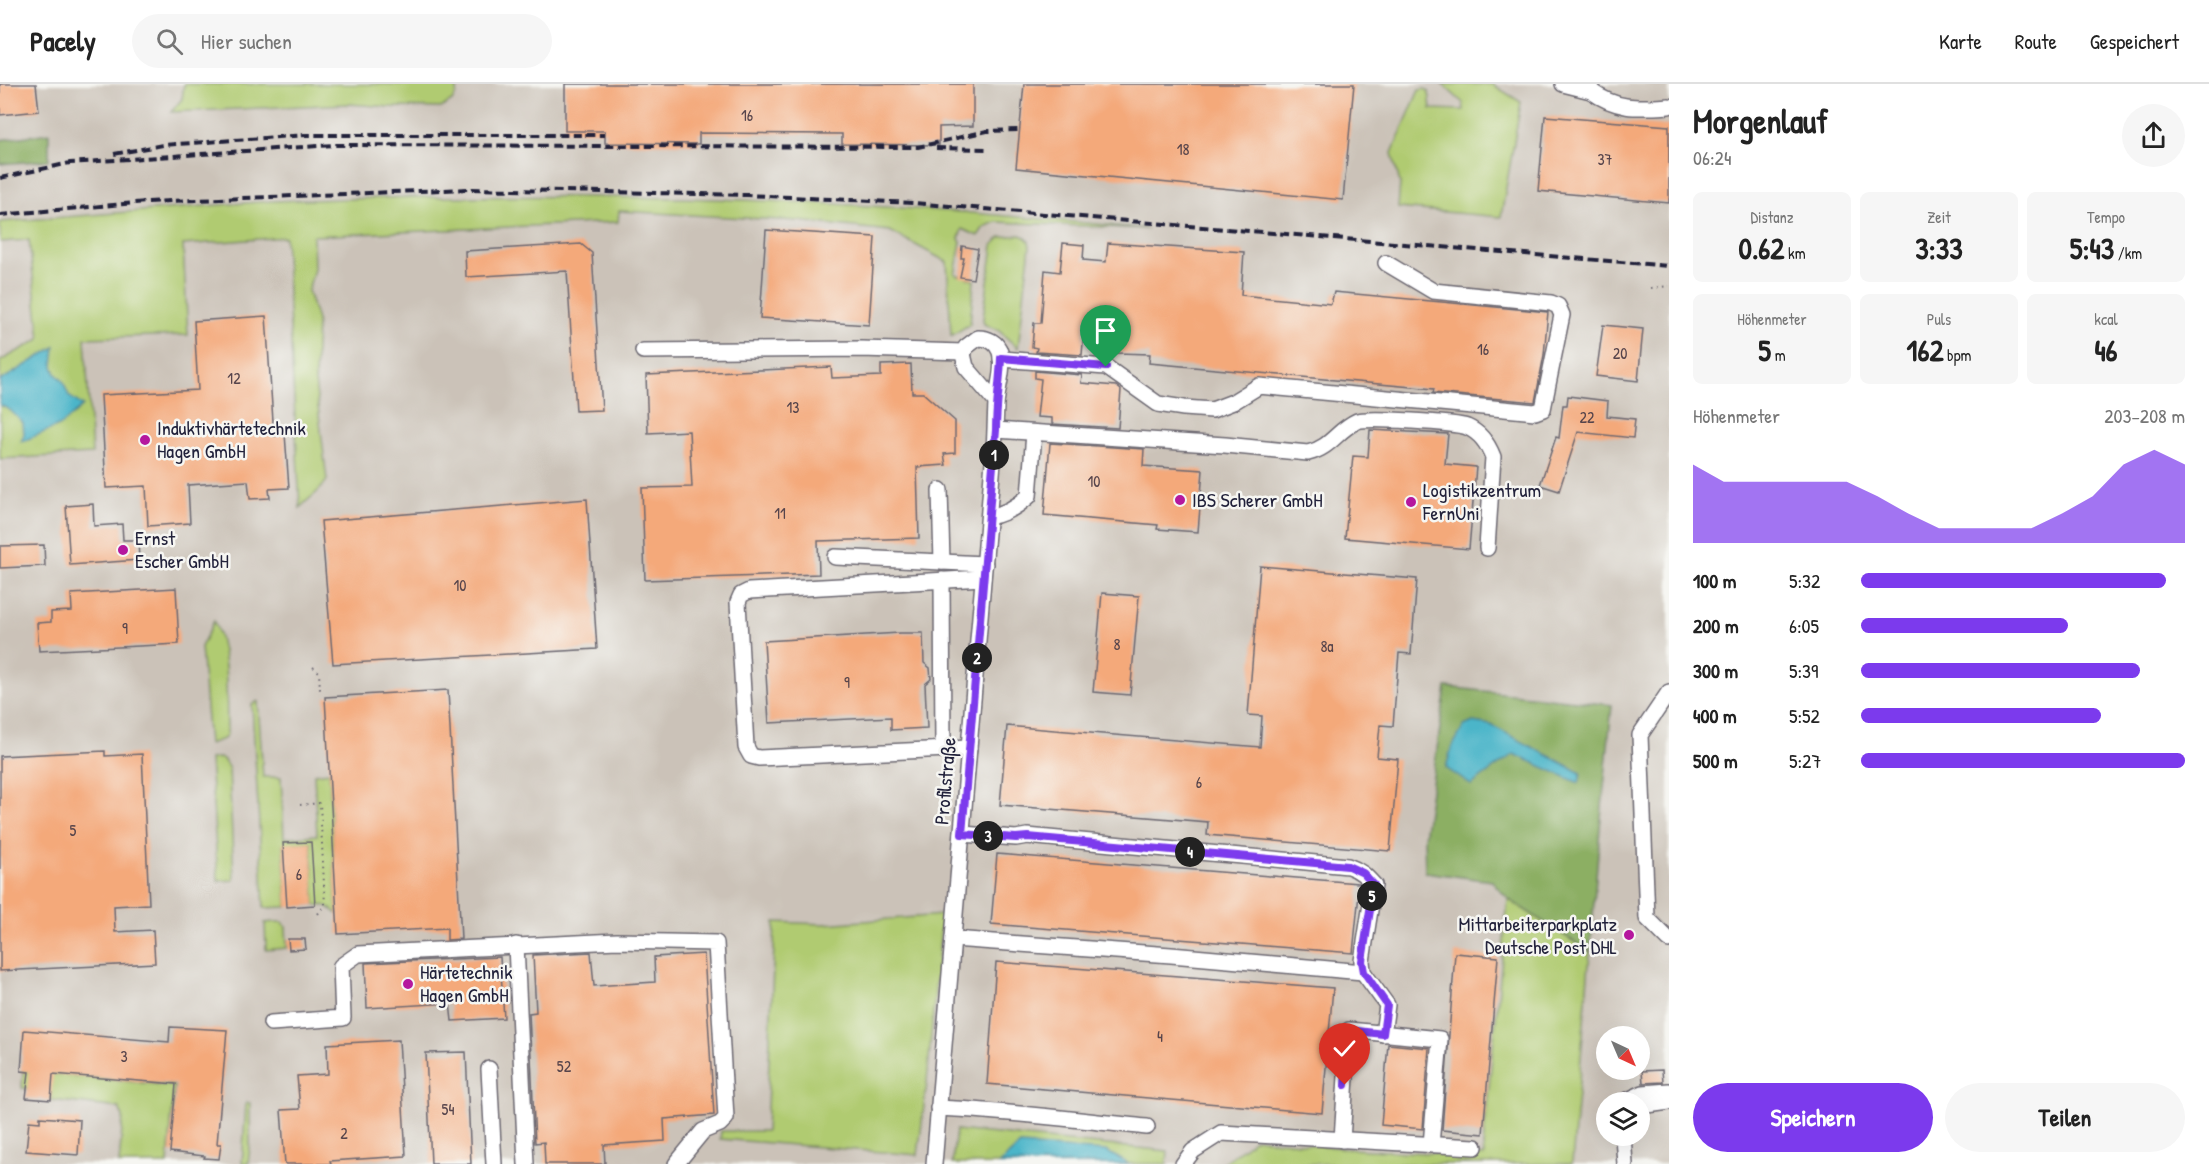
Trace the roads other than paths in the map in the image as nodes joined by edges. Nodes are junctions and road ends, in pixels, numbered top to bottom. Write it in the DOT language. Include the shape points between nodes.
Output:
graph roads {
  1 [pos="1563,84"];
  2 [pos="1591,88"];
  3 [pos="1669,106"];
  4 [pos="1386,263"];
  5 [pos="644,351"];
  6 [pos="964,352"];
  7 [pos="1001,358"];
  8 [pos="996,402"];
  9 [pos="996,430"];
  10 [pos="1034,433"];
  11 [pos="940,490"];
  12 [pos="989,517"];
  13 [pos="1487,548"];
  14 [pos="835,557"];
  15 [pos="942,562"];
  16 [pos="984,571"];
  17 [pos="942,580"];
  18 [pos="1669,692"];
  19 [pos="969,748"];
  20 [pos="943,750"];
  21 [pos="962,834"];
  22 [pos="953,939"];
  23 [pos="1669,940"];
  24 [pos="516,945"];
  25 [pos="1364,972"];
  26 [pos="272,1023"];
  27 [pos="1383,1034"];
  28 [pos="489,1069"];
  29 [pos="1669,1091"];
  30 [pos="1650,1092"];
  31 [pos="1669,1102"];
  32 [pos="1650,1105"];
  33 [pos="938,1108"];
  34 [pos="1147,1127"];
  35 [pos="1342,1140"];
  36 [pos="1431,1145"];
  37 [pos="1624,1146"];
  38 [pos="1475,1147"];
  39 [pos="494,1164"];
  40 [pos="526,1164"];
  41 [pos="676,1164"];
  42 [pos="934,1164"];
  43 [pos="1183,1164"];
  44 [pos="1625,1164"];
  1 -- 2 [label="street"];
  2 -- 3 [label="street" via="1605,101 1620,106"];
  4 -- 7 [label="street" via="1433,291 1558,306 1562,315 1543,409 1535,412 1259,386 1212,410 1184,408 1158,404 1106,367"];
  5 -- 6 [label="street"];
  6 -- 7 [label="street" via="971,342 984,338 997,345"];
  6 -- 8 [label="street" via="966,367"];
  7 -- 8 [label="street, Profilstraße"];
  8 -- 9 [label="street, Profilstraße"];
  9 -- 10 [label="street"];
  9 -- 12 [label="street, Profilstraße"];
  10 -- 12 [label="street" via="1029,496 1003,514"];
  10 -- 13 [label="street" via="1308,453 1321,450 1344,428 1360,420 1466,426 1484,440 1493,457"];
  11 -- 15 [label="street"];
  12 -- 16 [label="street, Profilstraße"];
  14 -- 15 [label="street"];
  15 -- 16 [label="street"];
  16 -- 17 [label="street"];
  16 -- 19 [label="street, Profilstraße"];
  17 -- 20 [label="street"];
  17 -- 20 [label="street" via="749,591 738,602 746,747 751,756"];
  18 -- 23 [label="street" via="1640,735 1647,918"];
  19 -- 20 [label="street"];
  19 -- 21 [label="street, Profilstraße"];
  21 -- 22 [label="street, Profilstraße"];
  21 -- 25 [label="street" via="1348,866 1363,873 1374,885 1362,961"];
  22 -- 25 [label="street"];
  22 -- 33 [label="street, Profilstraße"];
  24 -- 26 [label="street" via="357,954 341,966 343,1018"];
  24 -- 40 [label="street"];
  24 -- 41 [label="street" via="716,943 726,1118 703,1131"];
  25 -- 27 [label="street" via="1387,1005"];
  27 -- 35 [label="street" via="1349,1030"];
  27 -- 36 [label="street" via="1440,1040"];
  28 -- 39 [label="street"];
  29 -- 30 [label="street"];
  31 -- 32 [label="street"];
  33 -- 34 [label="street" via="1000,1110"];
  33 -- 42 [label="street, Profilstraße"];
  35 -- 36 [label="street"];
  35 -- 43 [label="street" via="1221,1133 1193,1151"];
  36 -- 38 [label="street"];
  37 -- 44 [label="street"];
}
